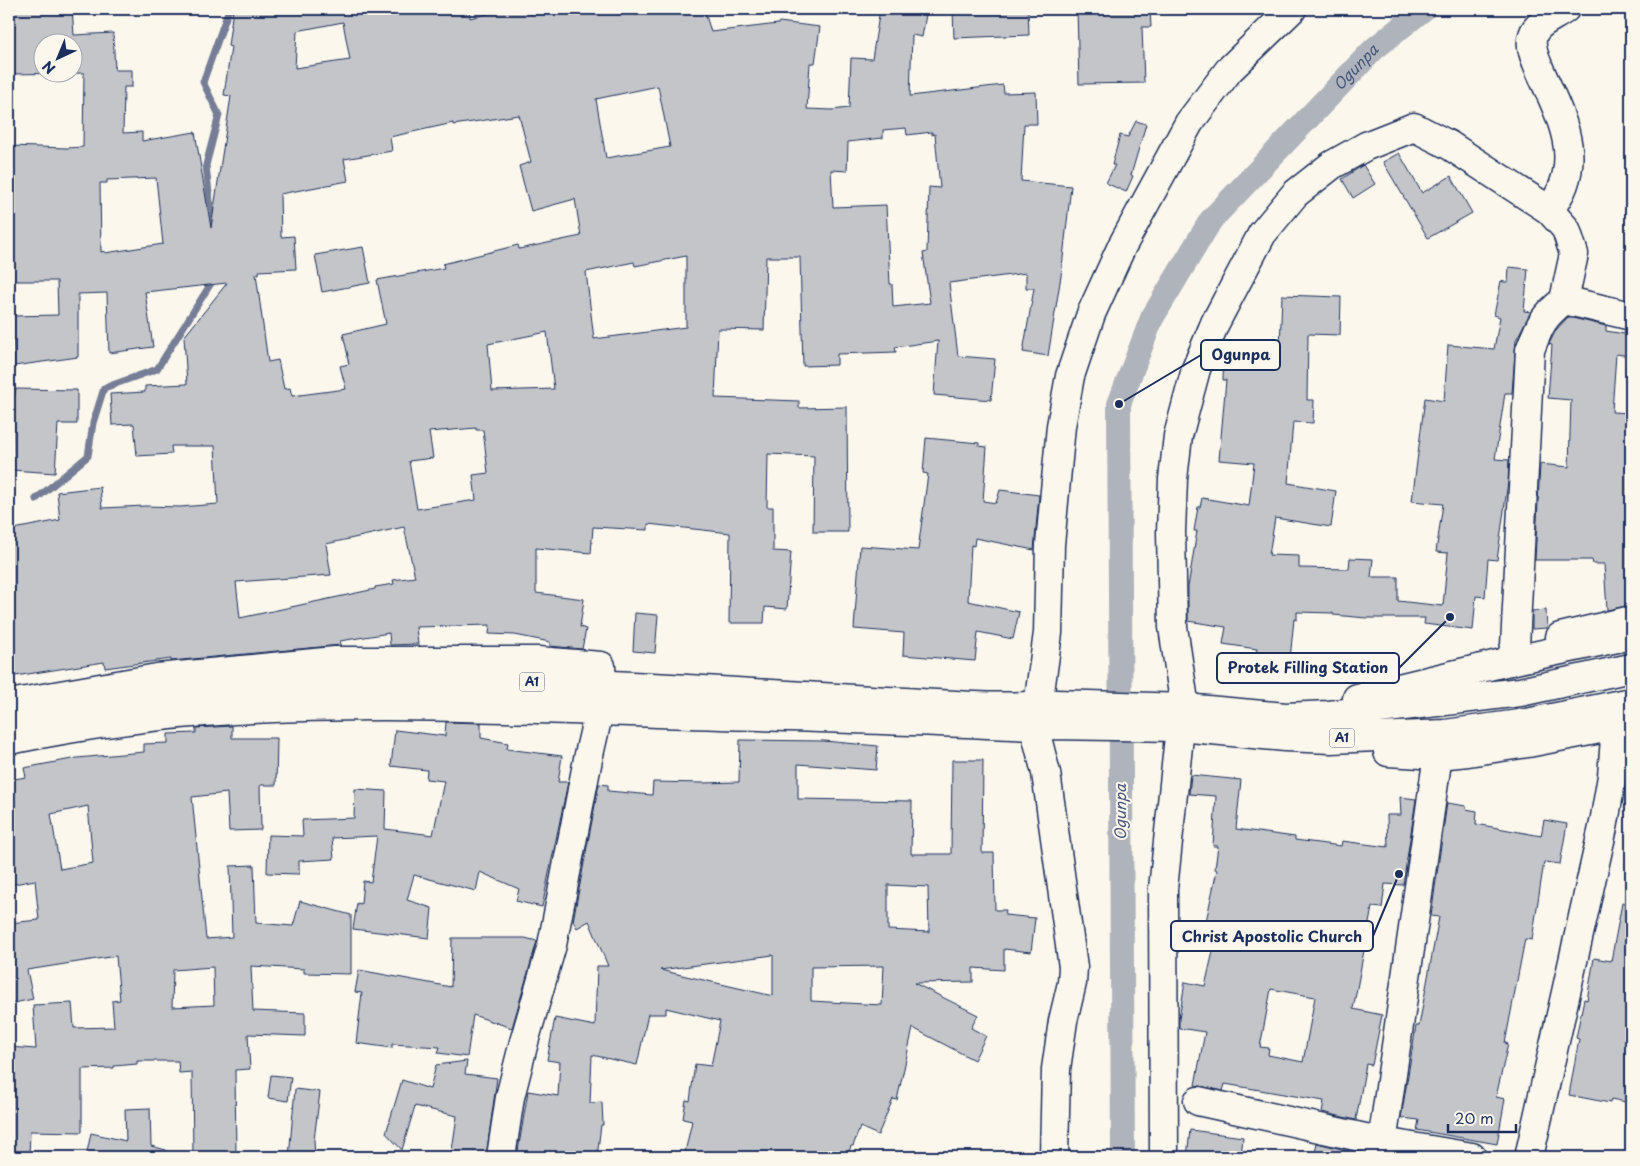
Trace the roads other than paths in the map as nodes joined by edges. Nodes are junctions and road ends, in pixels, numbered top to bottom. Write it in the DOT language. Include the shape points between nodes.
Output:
graph roads {
  1 [pos="1292,9"];
  2 [pos="1565,9"];
  3 [pos="1549,210"];
  4 [pos="1564,300"];
  5 [pos="1631,316"];
  6 [pos="1631,620"];
  7 [pos="1631,635"];
  8 [pos="1513,653"];
  9 [pos="1631,668"];
  10 [pos="601,698"];
  11 [pos="1631,702"];
  12 [pos="9,704"];
  13 [pos="1044,715"];
  14 [pos="9,718"];
  15 [pos="1171,718"];
  16 [pos="1624,724"];
  17 [pos="1286,727"];
  18 [pos="9,740"];
  19 [pos="1438,755"];
  20 [pos="1198,1101"];
  21 [pos="1382,1150"];
  22 [pos="501,1157"];
  23 [pos="1054,1157"];
  24 [pos="1164,1157"];
  25 [pos="1472,1157"];
  26 [pos="1529,1157"];
  1 -- 13 [label="main road" via="1229,70 1189,123 1122,246 1091,314 1070,376 1061,426 1050,545"];
  2 -- 3 [label="main road" via="1537,27 1532,36 1532,52 1564,125 1570,157 1566,182"];
  3 -- 4 [label="main road" via="1566,229 1574,254"];
  3 -- 15 [label="main road" via="1449,145 1414,127 1366,146 1332,165 1296,194 1262,234 1215,323 1200,360 1178,436 1170,532"];
  4 -- 5 [label="main road"];
  4 -- 8 [label="main road" via="1547,314 1530,350"];
  6 -- 8 [label="main road"];
  7 -- 8 [label="main road"];
  8 -- 17 [label="main road" via="1390,689"];
  9 -- 17 [label="main road, A1" via="1520,692 1329,715"];
  10 -- 12 [label="main road" via="601,666 538,661 334,660 157,678"];
  10 -- 13 [label="main road, A1" via="953,705"];
  10 -- 14 [label="main road, A1" via="530,682 398,680 272,684 158,693"];
  10 -- 18 [label="main road, A1" via="233,710 146,718"];
  10 -- 22 [label="main road" via="552,945 510,1097"];
  11 -- 17 [label="main road, A1" via="1527,723 1445,734 1331,739"];
  13 -- 15 [label="main road, A1"];
  13 -- 23 [label="main road" via="1046,773 1073,967 1056,1069"];
  15 -- 17 [label="main road, A1"];
  15 -- 24 [label="main road" via="1163,889"];
  16 -- 19 [label="main road"];
  16 -- 26 [label="main road"];
  17 -- 19 [label="main road" via="1349,751"];
  19 -- 21 [label="main road"];
  20 -- 21 [label="main road"];
  21 -- 25 [label="main road"];
}
